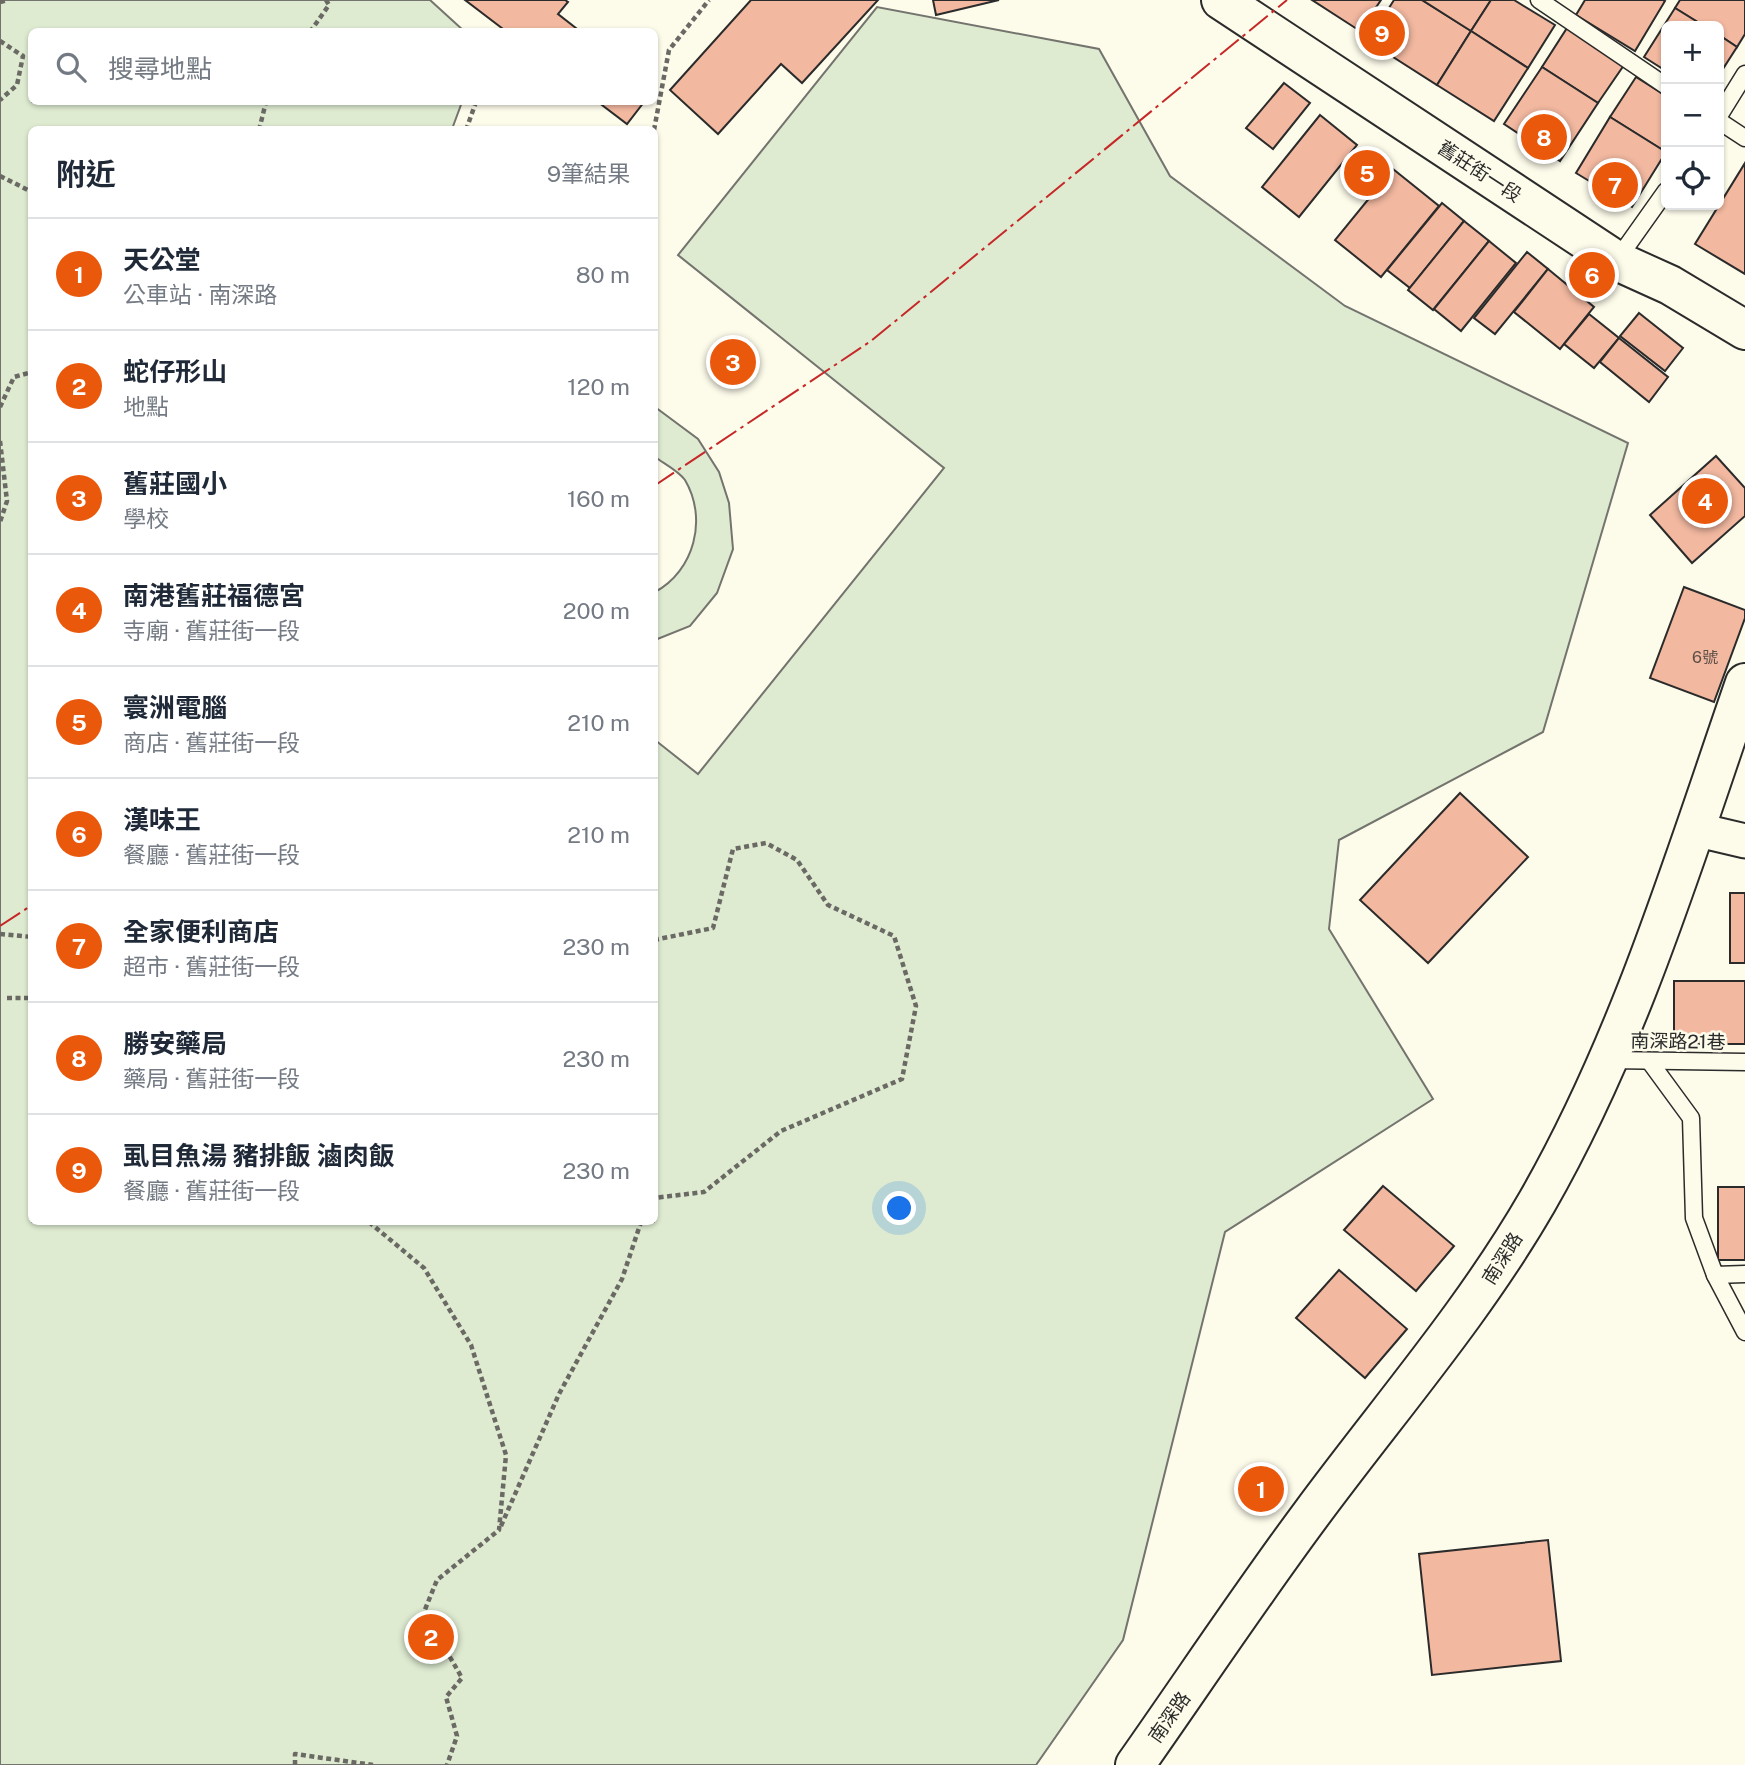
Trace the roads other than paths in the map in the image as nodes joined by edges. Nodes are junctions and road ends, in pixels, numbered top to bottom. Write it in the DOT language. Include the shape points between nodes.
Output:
graph roads {
  1 [pos="1222,0"];
  2 [pos="1539,0"];
  3 [pos="1745,74"];
  4 [pos="1663,84"];
  5 [pos="1724,110"];
  6 [pos="1724,123"];
  7 [pos="1745,138"];
  8 [pos="1661,198"];
  9 [pos="1617,261"];
  10 [pos="1745,330"];
  11 [pos="1745,683"];
  12 [pos="1695,830"];
  13 [pos="1745,841"];
  14 [pos="1610,1060"];
  15 [pos="1650,1062"];
  16 [pos="1745,1062"];
  17 [pos="1745,1274"];
  18 [pos="1715,1275"];
  19 [pos="1745,1332"];
  20 [pos="1135,1765"];
  1 -- 9 [label="main road, 舊莊街一段"];
  2 -- 4 [label="lane"];
  3 -- 5 [label="lane"];
  6 -- 7 [label="lane"];
  8 -- 9 [label="lane"];
  9 -- 10 [label="main road, 舊莊街一段" via="1670,285"];
  11 -- 12 [label="main road, 南深路"];
  12 -- 13 [label="street"];
  12 -- 14 [label="main road, 南深路"];
  14 -- 15 [label="lane, 南深路21巷"];
  14 -- 20 [label="main road, 南深路" via="1537,1201 1486,1283 1312,1513"];
  15 -- 16 [label="lane, 南深路21巷"];
  15 -- 18 [label="lane" via="1691,1118 1695,1218"];
  17 -- 18 [label="lane"];
  18 -- 19 [label="lane"];
}
